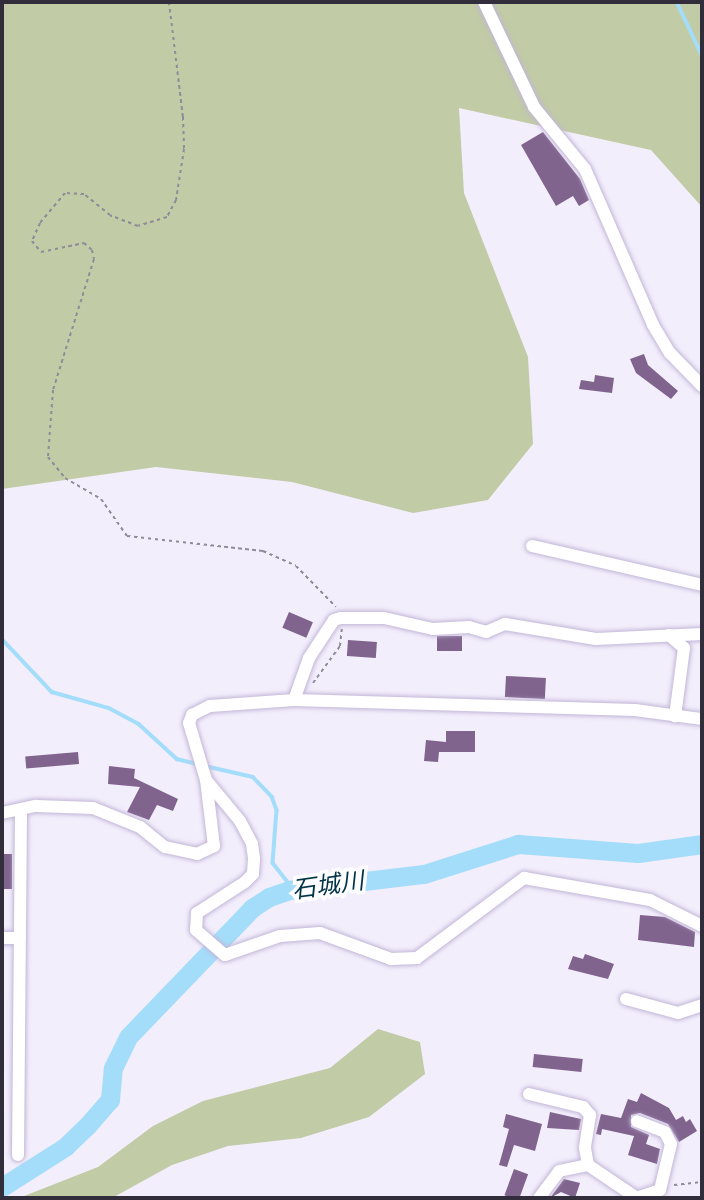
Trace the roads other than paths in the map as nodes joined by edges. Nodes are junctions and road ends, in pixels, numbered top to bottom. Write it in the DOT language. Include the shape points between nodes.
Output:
graph roads {
  1 [pos="484,2"];
  2 [pos="702,386"];
  3 [pos="532,546"];
  4 [pos="702,585"];
  5 [pos="702,634"];
  6 [pos="669,635"];
  7 [pos="294,700"];
  8 [pos="675,716"];
  9 [pos="702,719"];
  10 [pos="206,780"];
  11 [pos="21,811"];
  12 [pos="2,813"];
  13 [pos="702,926"];
  14 [pos="2,938"];
  15 [pos="20,938"];
  16 [pos="626,999"];
  17 [pos="702,1005"];
  18 [pos="529,1094"];
  19 [pos="637,1121"];
  20 [pos="18,1155"];
  21 [pos="588,1164"];
  22 [pos="539,1198"];
  23 [pos="636,1198"];
  1 -- 2 [label="street" via="534,107 585,169 601,198 653,325 670,353"];
  3 -- 4 [label="street"];
  5 -- 6 [label="street"];
  6 -- 7 [label="street" via="571,638 505,624 486,632 469,627 433,629 384,618 341,618 334,620 309,658"];
  6 -- 8 [label="street" via="684,648"];
  7 -- 8 [label="street" via="635,710"];
  7 -- 10 [label="street" via="210,706 192,715 189,723"];
  8 -- 9 [label="street"];
  10 -- 11 [label="street" via="214,846 197,854 165,847 140,827 104,810 69,805"];
  10 -- 13 [label="street" via="252,844 253,874 197,913 196,930 225,955 280,936 320,933 391,959 416,958 524,878 650,900"];
  11 -- 12 [label="street"];
  11 -- 15 [label="street"];
  14 -- 15 [label="street"];
  15 -- 20 [label="street"];
  16 -- 17 [label="street" via="678,1013"];
  18 -- 21 [label="street" via="583,1107 590,1115 585,1148"];
  19 -- 23 [label="street" via="665,1132 671,1144 663,1186"];
  21 -- 22 [label="street" via="559,1171"];
  21 -- 23 [label="street"];
}
